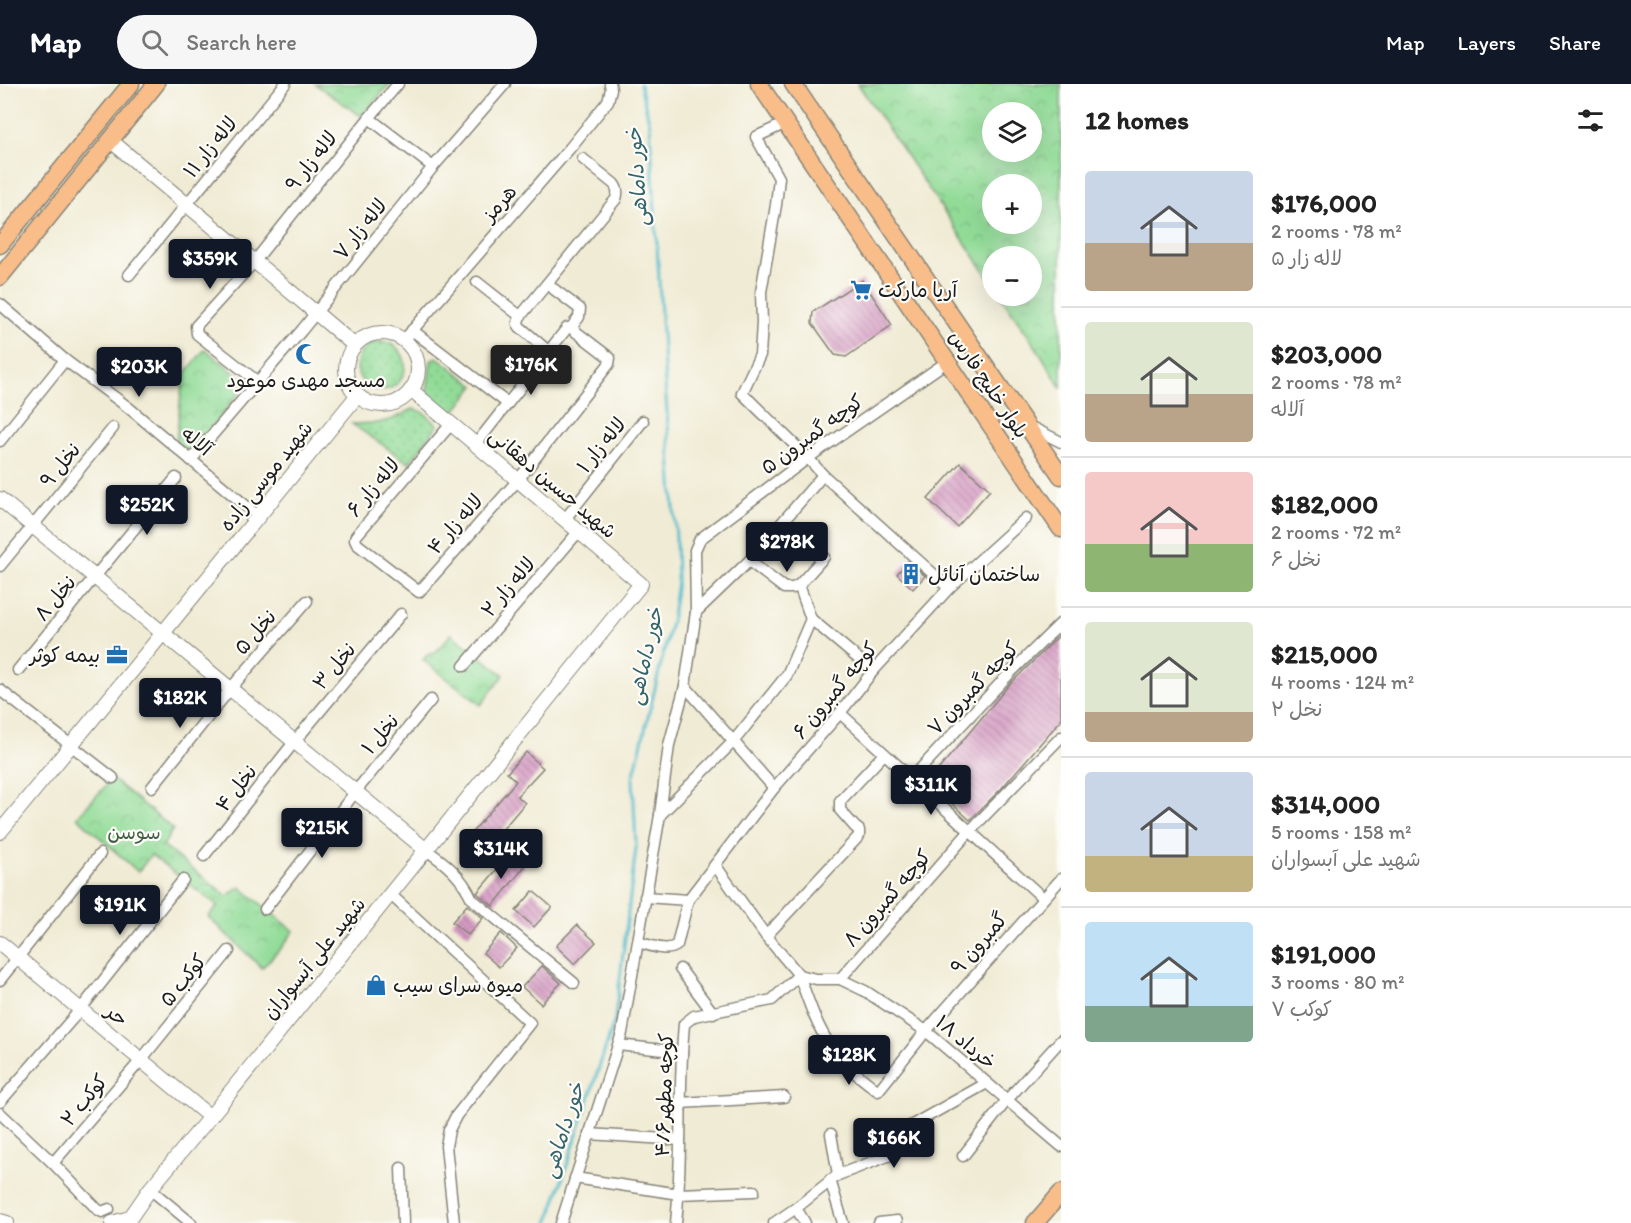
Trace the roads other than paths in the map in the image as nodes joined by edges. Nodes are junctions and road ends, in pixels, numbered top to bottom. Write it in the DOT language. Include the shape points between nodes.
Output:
graph roads {
  1 [pos="131,84"];
  2 [pos="156,84"];
  3 [pos="285,84"];
  4 [pos="398,84"];
  5 [pos="505,84"];
  6 [pos="610,84"];
  7 [pos="759,84"];
  8 [pos="793,84"];
  9 [pos="369,118"];
  10 [pos="786,123"];
  11 [pos="110,140"];
  12 [pos="583,159"];
  13 [pos="433,167"];
  14 [pos="186,204"];
  15 [pos="0,245"];
  16 [pos="254,262"];
  17 [pos="129,275"];
  18 [pos="0,277"];
  19 [pos="477,282"];
  20 [pos="547,284"];
  21 [pos="0,304"];
  22 [pos="315,314"];
  23 [pos="520,316"];
  24 [pos="568,329"];
  25 [pos="408,335"];
  26 [pos="354,345"];
  27 [pos="548,351"];
  28 [pos="65,360"];
  29 [pos="948,361"];
  30 [pos="258,382"];
  31 [pos="411,390"];
  32 [pos="357,396"];
  33 [pos="507,404"];
  34 [pos="642,421"];
  35 [pos="451,424"];
  36 [pos="1026,425"];
  37 [pos="113,428"];
  38 [pos="0,441"];
  39 [pos="1061,442"];
  40 [pos="476,444"];
  41 [pos="808,458"];
  42 [pos="191,460"];
  43 [pos="823,475"];
  44 [pos="1061,476"];
  45 [pos="176,478"];
  46 [pos="518,480"];
  47 [pos="0,498"];
  48 [pos="258,516"];
  49 [pos="1026,518"];
  50 [pos="565,519"];
  51 [pos="34,526"];
  52 [pos="1061,529"];
  53 [pos="579,531"];
  54 [pos="824,557"];
  55 [pos="749,561"];
  56 [pos="0,566"];
  57 [pos="96,577"];
  58 [pos="641,584"];
  59 [pos="799,585"];
  60 [pos="949,588"];
  61 [pos="419,592"];
  62 [pos="307,601"];
  63 [pos="696,612"];
  64 [pos="401,614"];
  65 [pos="811,619"];
  66 [pos="1061,623"];
  67 [pos="163,632"];
  68 [pos="464,666"];
  69 [pos="18,669"];
  70 [pos="873,671"];
  71 [pos="685,686"];
  72 [pos="231,688"];
  73 [pos="0,690"];
  74 [pos="431,700"];
  75 [pos="840,713"];
  76 [pos="1061,737"];
  77 [pos="295,741"];
  78 [pos="733,742"];
  79 [pos="71,746"];
  80 [pos="884,754"];
  81 [pos="113,778"];
  82 [pos="912,779"];
  83 [pos="152,787"];
  84 [pos="774,788"];
  85 [pos="356,791"];
  86 [pos="660,816"];
  87 [pos="969,831"];
  88 [pos="0,832"];
  89 [pos="426,850"];
  90 [pos="100,854"];
  91 [pos="204,856"];
  92 [pos="715,865"];
  93 [pos="1061,879"];
  94 [pos="183,880"];
  95 [pos="390,894"];
  96 [pos="645,897"];
  97 [pos="1043,898"];
  98 [pos="688,900"];
  99 [pos="265,909"];
  100 [pos="766,936"];
  101 [pos="638,942"];
  102 [pos="0,943"];
  103 [pos="229,951"];
  104 [pos="18,959"];
  105 [pos="680,969"];
  106 [pos="799,975"];
  107 [pos="840,979"];
  108 [pos="0,980"];
  109 [pos="574,983"];
  110 [pos="80,1010"];
  111 [pos="713,1013"];
  112 [pos="926,1031"];
  113 [pos="1061,1040"];
  114 [pos="618,1045"];
  115 [pos="682,1052"];
  116 [pos="141,1060"];
  117 [pos="987,1083"];
  118 [pos="784,1097"];
  119 [pos="1007,1100"];
  120 [pos="0,1102"];
  121 [pos="680,1103"];
  122 [pos="0,1113"];
  123 [pos="210,1117"];
  124 [pos="589,1134"];
  125 [pos="831,1134"];
  126 [pos="680,1140"];
  127 [pos="1061,1146"];
  128 [pos="963,1156"];
  129 [pos="53,1163"];
  130 [pos="401,1168"];
  131 [pos="575,1178"];
  132 [pos="834,1178"];
  133 [pos="150,1189"];
  134 [pos="754,1191"];
  135 [pos="1061,1193"];
  136 [pos="679,1194"];
  137 [pos="796,1208"];
  138 [pos="109,1209"];
  139 [pos="131,1220"];
  140 [pos="0,1221"];
  141 [pos="897,1221"];
  142 [pos="8,1223"];
  143 [pos="112,1223"];
  144 [pos="191,1223"];
  145 [pos="403,1223"];
  146 [pos="454,1223"];
  147 [pos="561,1223"];
  148 [pos="676,1223"];
  149 [pos="774,1223"];
  150 [pos="805,1223"];
  151 [pos="843,1223"];
  152 [pos="879,1223"];
  153 [pos="1035,1223"];
  1 -- 15 [label="main road"];
  2 -- 11 [label="main road"];
  3 -- 14 [label="street, لاله زار ۱۱"];
  4 -- 9 [label="street, لاله زار ۹"];
  5 -- 13 [label="street, لاله زار ۷"];
  6 -- 25 [label="street, هرمز" via="608,101"];
  7 -- 10 [label="main road, بلوار خلیج فارس"];
  8 -- 36 [label="main road, بلوار خلیج فارس"];
  9 -- 13 [label="street"];
  9 -- 16 [label="street, لاله زار ۹"];
  10 -- 29 [label="main road, بلوار خلیج فارس"];
  10 -- 41 [label="street" via="756,137 778,178 761,292 760,355 742,393"];
  11 -- 14 [label="street"];
  11 -- 18 [label="main road"];
  12 -- 20 [label="street" via="614,184 618,193"];
  13 -- 22 [label="street, لاله زار ۷"];
  14 -- 16 [label="street"];
  14 -- 17 [label="street, لاله زار ۱۱"];
  16 -- 22 [label="street"];
  16 -- 30 [label="street, لاله زار ۹" via="196,326 196,331"];
  19 -- 23 [label="street"];
  20 -- 23 [label="street"];
  20 -- 24 [label="street" via="580,309 579,317"];
  21 -- 28 [label="street, آلاله"];
  22 -- 26 [label="street"];
  22 -- 30 [label="street, لاله زار ۷"];
  23 -- 27 [label="street" via="520,327"];
  24 -- 27 [label="street"];
  24 -- 46 [label="street, لاله زار ۴" via="610,358 609,364"];
  25 -- 26 [label="street" via="369,334"];
  25 -- 31 [label="street" via="418,368"];
  25 -- 33 [label="street"];
  26 -- 32 [label="street" via="345,362 345,374"];
  27 -- 33 [label="street"];
  28 -- 38 [label="street"];
  28 -- 42 [label="street, آلاله"];
  29 -- 41 [label="street, کوچه گمبرون ۵"];
  29 -- 52 [label="main road, بلوار خلیج فارس"];
  30 -- 42 [label="street, لاله زار ۷"];
  31 -- 32 [label="street" via="392,404 367,403"];
  31 -- 35 [label="street, شهید حسین دهقانی"];
  32 -- 48 [label="street, شهید موسی زاده"];
  33 -- 40 [label="street"];
  34 -- 50 [label="street, لاله زار ۱"];
  35 -- 40 [label="street, شهید حسین دهقانی"];
  35 -- 61 [label="street, لاله زار ۶" via="355,540"];
  36 -- 39 [label="street"];
  36 -- 44 [label="main road, بلوار خلیج فارس"];
  37 -- 51 [label="street, نخل ۹"];
  40 -- 46 [label="street, شهید حسین دهقانی"];
  41 -- 43 [label="street"];
  41 -- 63 [label="street, کوچه گمبرون ۵" via="699,539 695,550"];
  42 -- 48 [label="street, آلاله"];
  43 -- 55 [label="street"];
  43 -- 60 [label="street"];
  45 -- 57 [label="street, نخل ۸"];
  46 -- 50 [label="street, شهید حسین دهقانی"];
  46 -- 61 [label="street, لاله زار ۴"];
  47 -- 51 [label="street"];
  48 -- 67 [label="street, شهید موسی زاده"];
  49 -- 60 [label="street, کوچه گمبرون ۶"];
  50 -- 53 [label="street, شهید حسین دهقانی"];
  51 -- 56 [label="street, نخل ۹"];
  51 -- 57 [label="street"];
  53 -- 58 [label="street, شهید حسین دهقانی"];
  53 -- 68 [label="street, لاله زار ۲"];
  54 -- 59 [label="street"];
  55 -- 59 [label="street" via="784,588"];
  55 -- 63 [label="street"];
  57 -- 67 [label="street"];
  57 -- 69 [label="street, نخل ۸"];
  58 -- 89 [label="street, شهید علی آبسواران"];
  59 -- 65 [label="street"];
  60 -- 70 [label="street, کوچه گمبرون ۶"];
  62 -- 72 [label="street, نخل ۵"];
  63 -- 71 [label="street"];
  64 -- 77 [label="street, نخل ۳"];
  65 -- 70 [label="street"];
  65 -- 78 [label="street" via="787,675"];
  66 -- 82 [label="street, کوچه گمبرون ۷"];
  67 -- 72 [label="street"];
  67 -- 79 [label="street, شهید موسی زاده"];
  70 -- 75 [label="street, کوچه گمبرون ۶"];
  71 -- 78 [label="street"];
  71 -- 86 [label="street" via="669,745"];
  72 -- 77 [label="street"];
  72 -- 83 [label="street, نخل ۵"];
  73 -- 79 [label="street"];
  74 -- 85 [label="street, نخل ۱"];
  75 -- 80 [label="street"];
  75 -- 84 [label="street, کوچه گمبرون ۶"];
  76 -- 87 [label="street, کوچه گمبرون ۸"];
  77 -- 85 [label="street"];
  77 -- 91 [label="street, نخل ۴"];
  78 -- 84 [label="street"];
  78 -- 86 [label="street"];
  79 -- 81 [label="street"];
  79 -- 88 [label="street, شهید موسی زاده"];
  80 -- 82 [label="street"];
  80 -- 100 [label="street" via="840,801 840,810 860,836"];
  82 -- 87 [label="street"];
  84 -- 92 [label="street, کوچه گمبرون ۶"];
  85 -- 89 [label="street"];
  85 -- 99 [label="street, نخل ۱"];
  86 -- 96 [label="street"];
  87 -- 97 [label="street"];
  87 -- 107 [label="street, کوچه گمبرون ۸"];
  89 -- 95 [label="street, شهید علی آبسواران"];
  89 -- 109 [label="street" via="453,870 472,899"];
  90 -- 104 [label="street"];
  92 -- 98 [label="street, کوچه گمبرون ۶"];
  92 -- 100 [label="street"];
  93 -- 97 [label="street, گمبرون ۹"];
  94 -- 110 [label="street"];
  95 -- 123 [label="street, شهید علی آبسواران"];
  95 -- 146 [label="street" via="531,1023 449,1130 446,1146"];
  96 -- 98 [label="street"];
  96 -- 101 [label="street"];
  97 -- 112 [label="street, گمبرون ۹"];
  98 -- 101 [label="street" via="673,949"];
  100 -- 106 [label="street"];
  101 -- 114 [label="street"];
  102 -- 104 [label="street, حر"];
  103 -- 116 [label="street, کوکب ۵"];
  104 -- 108 [label="street"];
  104 -- 110 [label="street, حر"];
  105 -- 111 [label="street"];
  106 -- 107 [label="street"];
  106 -- 111 [label="street, کوچه مطهر۴/۶" via="772,1000"];
  106 -- 112 [label="street, گمبرون ۹" via="816,1021 832,1049 878,1091"];
  107 -- 112 [label="street, خرداد ۱۸"];
  110 -- 116 [label="street, حر"];
  110 -- 120 [label="street"];
  111 -- 115 [label="street, کوچه مطهر۴/۶" via="694,1016 684,1024"];
  112 -- 117 [label="street, خرداد ۱۸"];
  113 -- 119 [label="street"];
  114 -- 115 [label="street"];
  114 -- 124 [label="street"];
  115 -- 121 [label="street, کوچه مطهر۴/۶"];
  116 -- 123 [label="street, حر"];
  116 -- 129 [label="street, کوکب ۲"];
  117 -- 119 [label="street, خرداد ۱۸"];
  117 -- 132 [label="street" via="889,1138 893,1154"];
  118 -- 121 [label="street"];
  119 -- 127 [label="street, خرداد ۱۸"];
  119 -- 128 [label="street"];
  121 -- 126 [label="street, کوچه مطهر۴/۶"];
  122 -- 129 [label="street"];
  123 -- 133 [label="street, شهید علی آبسواران"];
  124 -- 126 [label="street"];
  124 -- 131 [label="street"];
  125 -- 132 [label="street"];
  126 -- 136 [label="street, کوچه مطهر۴/۶"];
  129 -- 138 [label="street" via="97,1209"];
  130 -- 145 [label="street"];
  131 -- 136 [label="street"];
  131 -- 147 [label="street"];
  132 -- 137 [label="street"];
  132 -- 151 [label="street"];
  133 -- 139 [label="street, شهید علی آبسواران"];
  133 -- 144 [label="street"];
  134 -- 136 [label="street"];
  135 -- 153 [label="main road"];
  136 -- 148 [label="street, کوچه مطهر۴/۶"];
  137 -- 149 [label="street"];
  137 -- 150 [label="street"];
  139 -- 143 [label="street, شهید علی آبسواران"];
  140 -- 142 [label="street"];
  141 -- 152 [label="street"];
}
